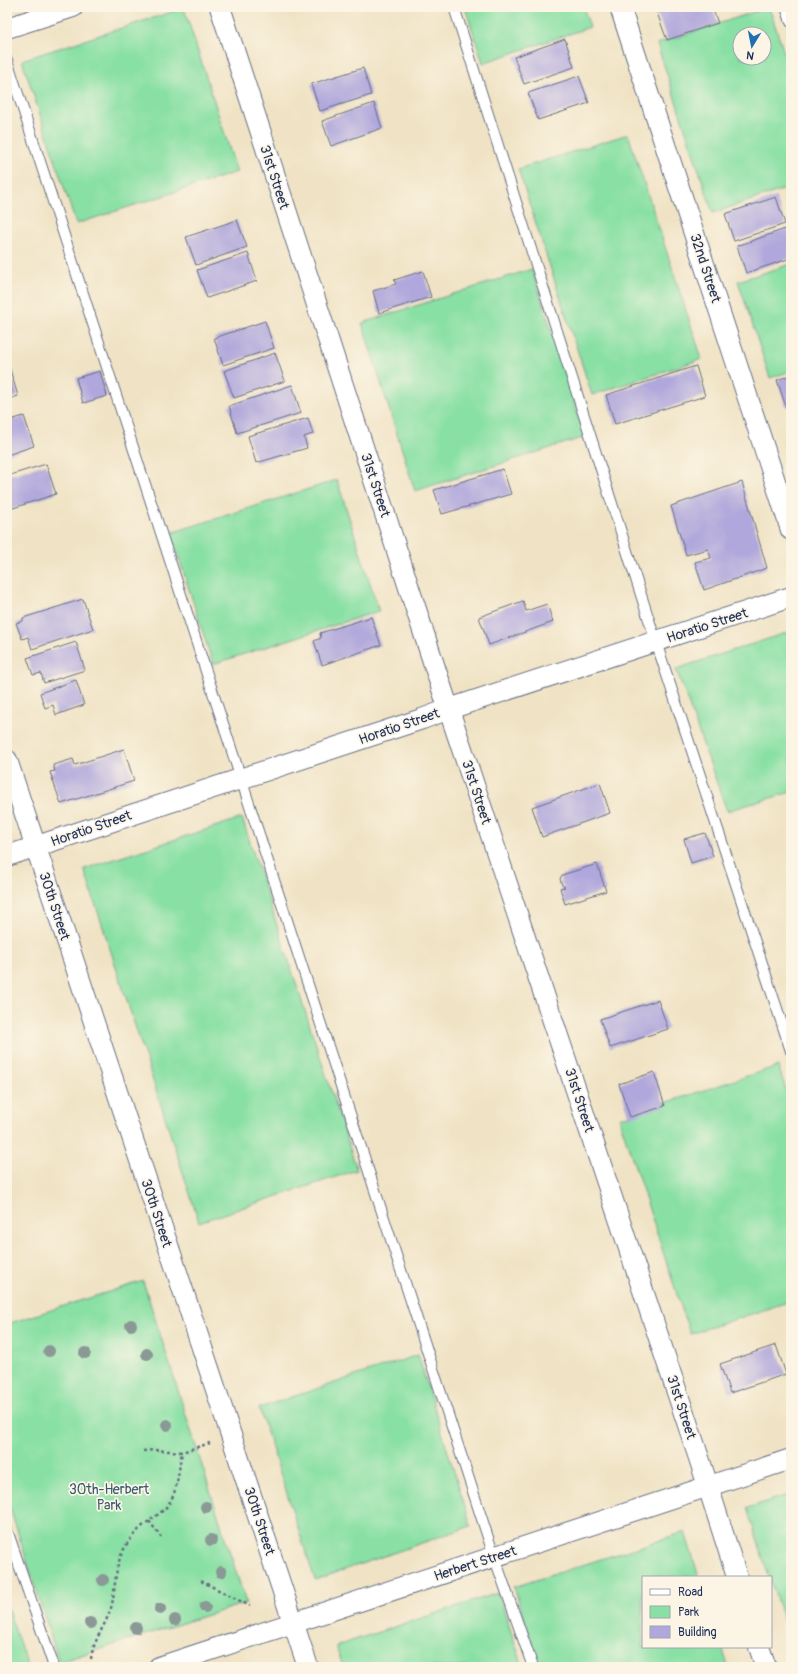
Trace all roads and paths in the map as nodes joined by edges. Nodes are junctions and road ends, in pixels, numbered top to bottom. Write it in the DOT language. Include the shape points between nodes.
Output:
graph roads {
  1 [pos="73,7"];
  2 [pos="220,7"];
  3 [pos="454,7"];
  4 [pos="620,7"];
  5 [pos="786,7"];
  6 [pos="791,22"];
  7 [pos="7,28"];
  8 [pos="7,60"];
  9 [pos="791,530"];
  10 [pos="791,597"];
  11 [pos="656,642"];
  12 [pos="449,709"];
  13 [pos="7,760"];
  14 [pos="241,779"];
  15 [pos="36,847"];
  16 [pos="7,856"];
  17 [pos="791,1051"];
  18 [pos="232,1436"];
  19 [pos="143,1451"];
  20 [pos="182,1452"];
  21 [pos="791,1459"];
  22 [pos="709,1486"];
  23 [pos="149,1521"];
  24 [pos="7,1530"];
  25 [pos="160,1537"];
  26 [pos="494,1556"];
  27 [pos="737,1576"];
  28 [pos="201,1581"];
  29 [pos="250,1606"];
  30 [pos="294,1623"];
  31 [pos="760,1648"];
  32 [pos="91,1659"];
  33 [pos="54,1667"];
  34 [pos="159,1667"];
  35 [pos="308,1667"];
  36 [pos="533,1667"];
  37 [pos="766,1667"];
  1 -- 7 [label="street"];
  2 -- 12 [label="street, 31st Street"];
  3 -- 11 [label="lane"];
  4 -- 9 [label="street, 32nd Street"];
  5 -- 6 [label="lane"];
  8 -- 14 [label="lane"];
  10 -- 11 [label="street, Horatio Street"];
  11 -- 12 [label="street, Horatio Street"];
  11 -- 17 [label="lane"];
  12 -- 14 [label="street, Horatio Street"];
  12 -- 22 [label="street, 31st Street"];
  13 -- 15 [label="street, 30th Street"];
  14 -- 15 [label="street, Horatio Street"];
  14 -- 26 [label="lane"];
  15 -- 16 [label="street, Horatio Street"];
  15 -- 18 [label="street, 30th Street"];
  18 -- 20 [label="path"];
  18 -- 30 [label="street, 30th Street"];
  19 -- 20 [label="path"];
  20 -- 23 [label="path" via="171,1500 164,1510"];
  21 -- 22 [label="street, Herbert Street"];
  22 -- 26 [label="street, Herbert Street"];
  22 -- 27 [label="street, 31st Street"];
  23 -- 25 [label="path"];
  23 -- 32 [label="path" via="131,1538 123,1551 110,1609 92,1650"];
  24 -- 33 [label="lane"];
  26 -- 30 [label="street, Herbert Street"];
  26 -- 36 [label="lane"];
  28 -- 29 [label="path"];
  30 -- 34 [label="street, Herbert Street"];
  30 -- 35 [label="street, 30th Street"];
  31 -- 37 [label="street"];
}
